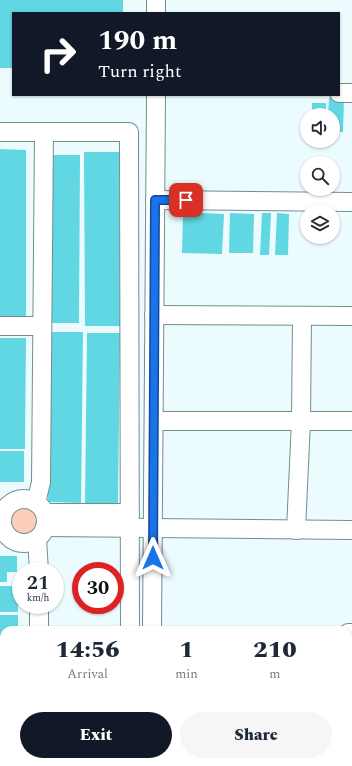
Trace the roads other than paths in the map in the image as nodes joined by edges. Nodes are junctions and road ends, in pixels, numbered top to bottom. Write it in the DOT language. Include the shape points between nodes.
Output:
graph roads {
  1 [pos="156,0"];
  2 [pos="156,12"];
  3 [pos="340,93"];
  4 [pos="352,93"];
  5 [pos="156,96"];
  6 [pos="0,132"];
  7 [pos="44,132"];
  8 [pos="155,200"];
  9 [pos="352,202"];
  10 [pos="154,315"];
  11 [pos="302,316"];
  12 [pos="352,316"];
  13 [pos="0,326"];
  14 [pos="42,326"];
  15 [pos="301,421"];
  16 [pos="352,421"];
  17 [pos="154,422"];
  18 [pos="0,499"];
  19 [pos="37,516"];
  20 [pos="130,521"];
  21 [pos="153,529"];
  22 [pos="296,530"];
  23 [pos="352,530"];
  24 [pos="8,542"];
  25 [pos="39,562"];
  26 [pos="39,614"];
  27 [pos="39,626"];
  28 [pos="130,626"];
  29 [pos="152,626"];
  1 -- 2 [label="street"];
  3 -- 4 [label="street"];
  5 -- 8 [label="street"];
  6 -- 7 [label="street"];
  7 -- 14 [label="street"];
  7 -- 20 [label="street" via="129,132"];
  8 -- 9 [label="street"];
  8 -- 10 [label="street"];
  10 -- 11 [label="street"];
  10 -- 17 [label="street"];
  11 -- 12 [label="street"];
  11 -- 15 [label="street"];
  13 -- 14 [label="street"];
  14 -- 19 [label="street" via="41,482"];
  15 -- 16 [label="street"];
  15 -- 17 [label="street"];
  15 -- 22 [label="street"];
  17 -- 21 [label="street"];
  18 -- 19 [label="street"];
  19 -- 20 [label="street"];
  19 -- 24 [label="street" via="24,543"];
  19 -- 24 [label="street" via="15,501 8,505 1,518"];
  19 -- 25 [label="street"];
  20 -- 21 [label="street"];
  20 -- 28 [label="street"];
  21 -- 22 [label="street"];
  21 -- 29 [label="street"];
  22 -- 23 [label="street"];
  26 -- 27 [label="street"];
}
